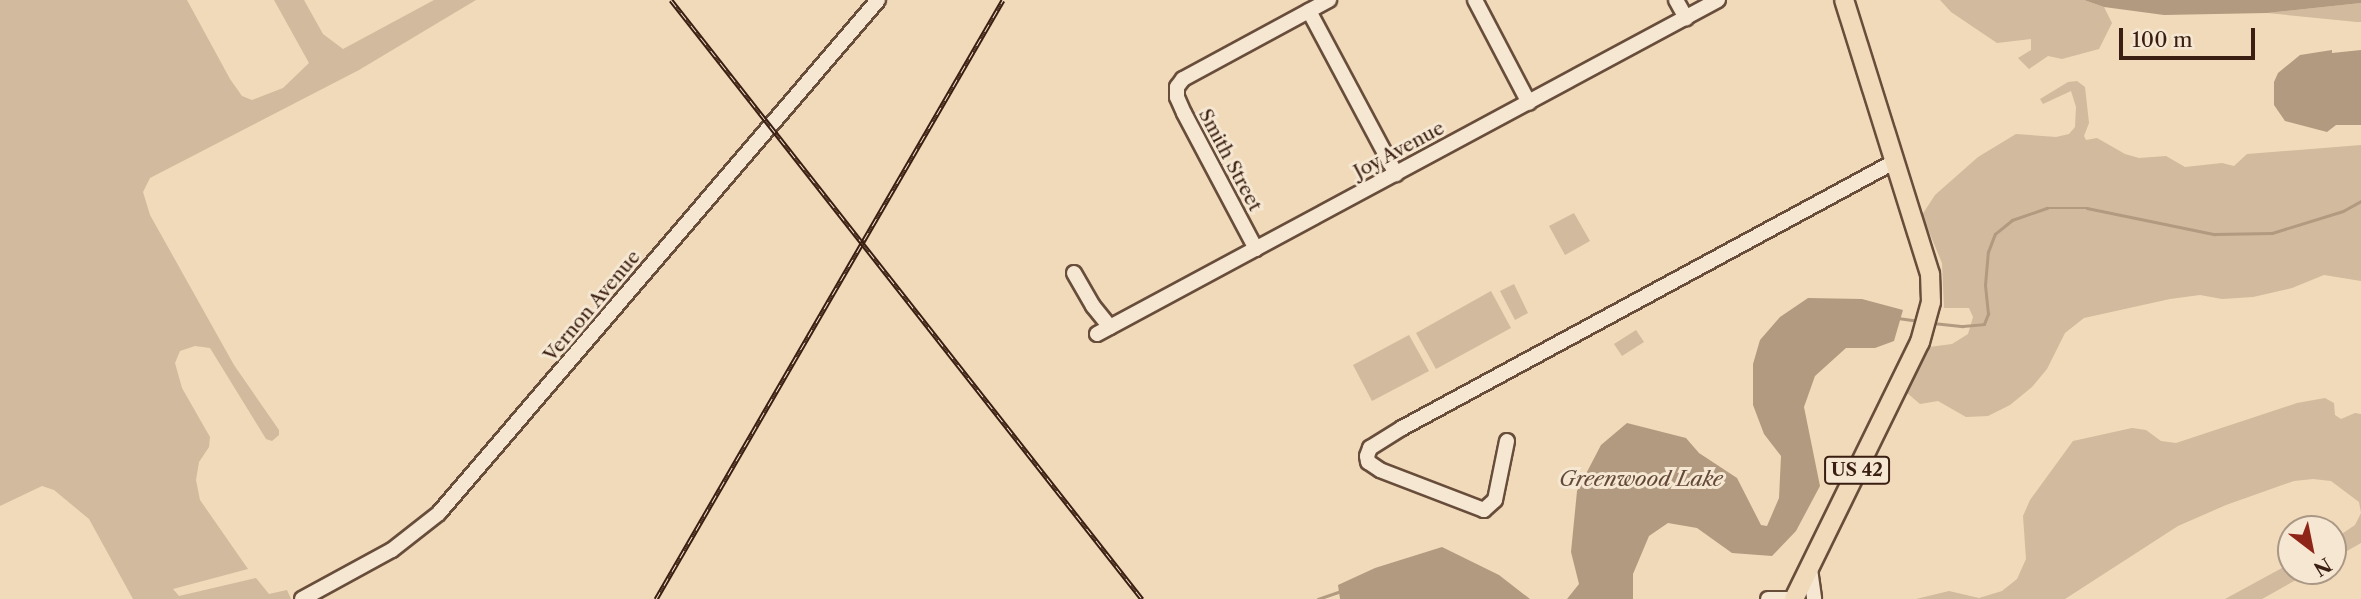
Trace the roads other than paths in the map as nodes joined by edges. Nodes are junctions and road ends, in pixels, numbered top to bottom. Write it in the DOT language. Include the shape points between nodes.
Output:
graph roads {
  1 [pos="878,0"];
  2 [pos="1329,0"];
  3 [pos="1475,0"];
  4 [pos="1676,0"];
  5 [pos="1718,0"];
  6 [pos="1844,0"];
  7 [pos="1309,11"];
  8 [pos="1686,18"];
  9 [pos="1529,103"];
  10 [pos="1894,162"];
  11 [pos="1396,174"];
  12 [pos="1256,249"];
  13 [pos="1074,273"];
  14 [pos="1507,441"];
  15 [pos="1810,569"];
  16 [pos="302,599"];
  17 [pos="1768,599"];
  18 [pos="1788,599"];
  19 [pos="1794,599"];
  20 [pos="1814,599"];
  1 -- 16 [label="street, Vernon Avenue" via="439,513 392,550"];
  2 -- 7 [label="street"];
  3 -- 9 [label="street"];
  4 -- 8 [label="street"];
  5 -- 8 [label="street, Joy Avenue"];
  6 -- 10 [label="main road, US 42"];
  7 -- 11 [label="street"];
  7 -- 12 [label="street, Smith Street" via="1183,79 1177,87 1184,113"];
  8 -- 9 [label="street, Joy Avenue"];
  9 -- 11 [label="street, Joy Avenue"];
  10 -- 14 [label="street" via="1402,428 1370,448 1367,456 1380,470 1484,510 1495,500"];
  10 -- 15 [label="main road, US 42" via="1930,274 1931,302 1920,342"];
  11 -- 12 [label="street, Joy Avenue"];
  12 -- 13 [label="street, Joy Avenue" via="1104,330"];
  15 -- 19 [label="main road, US 42"];
  15 -- 20 [label="street"];
  17 -- 18 [label="street"];
}
